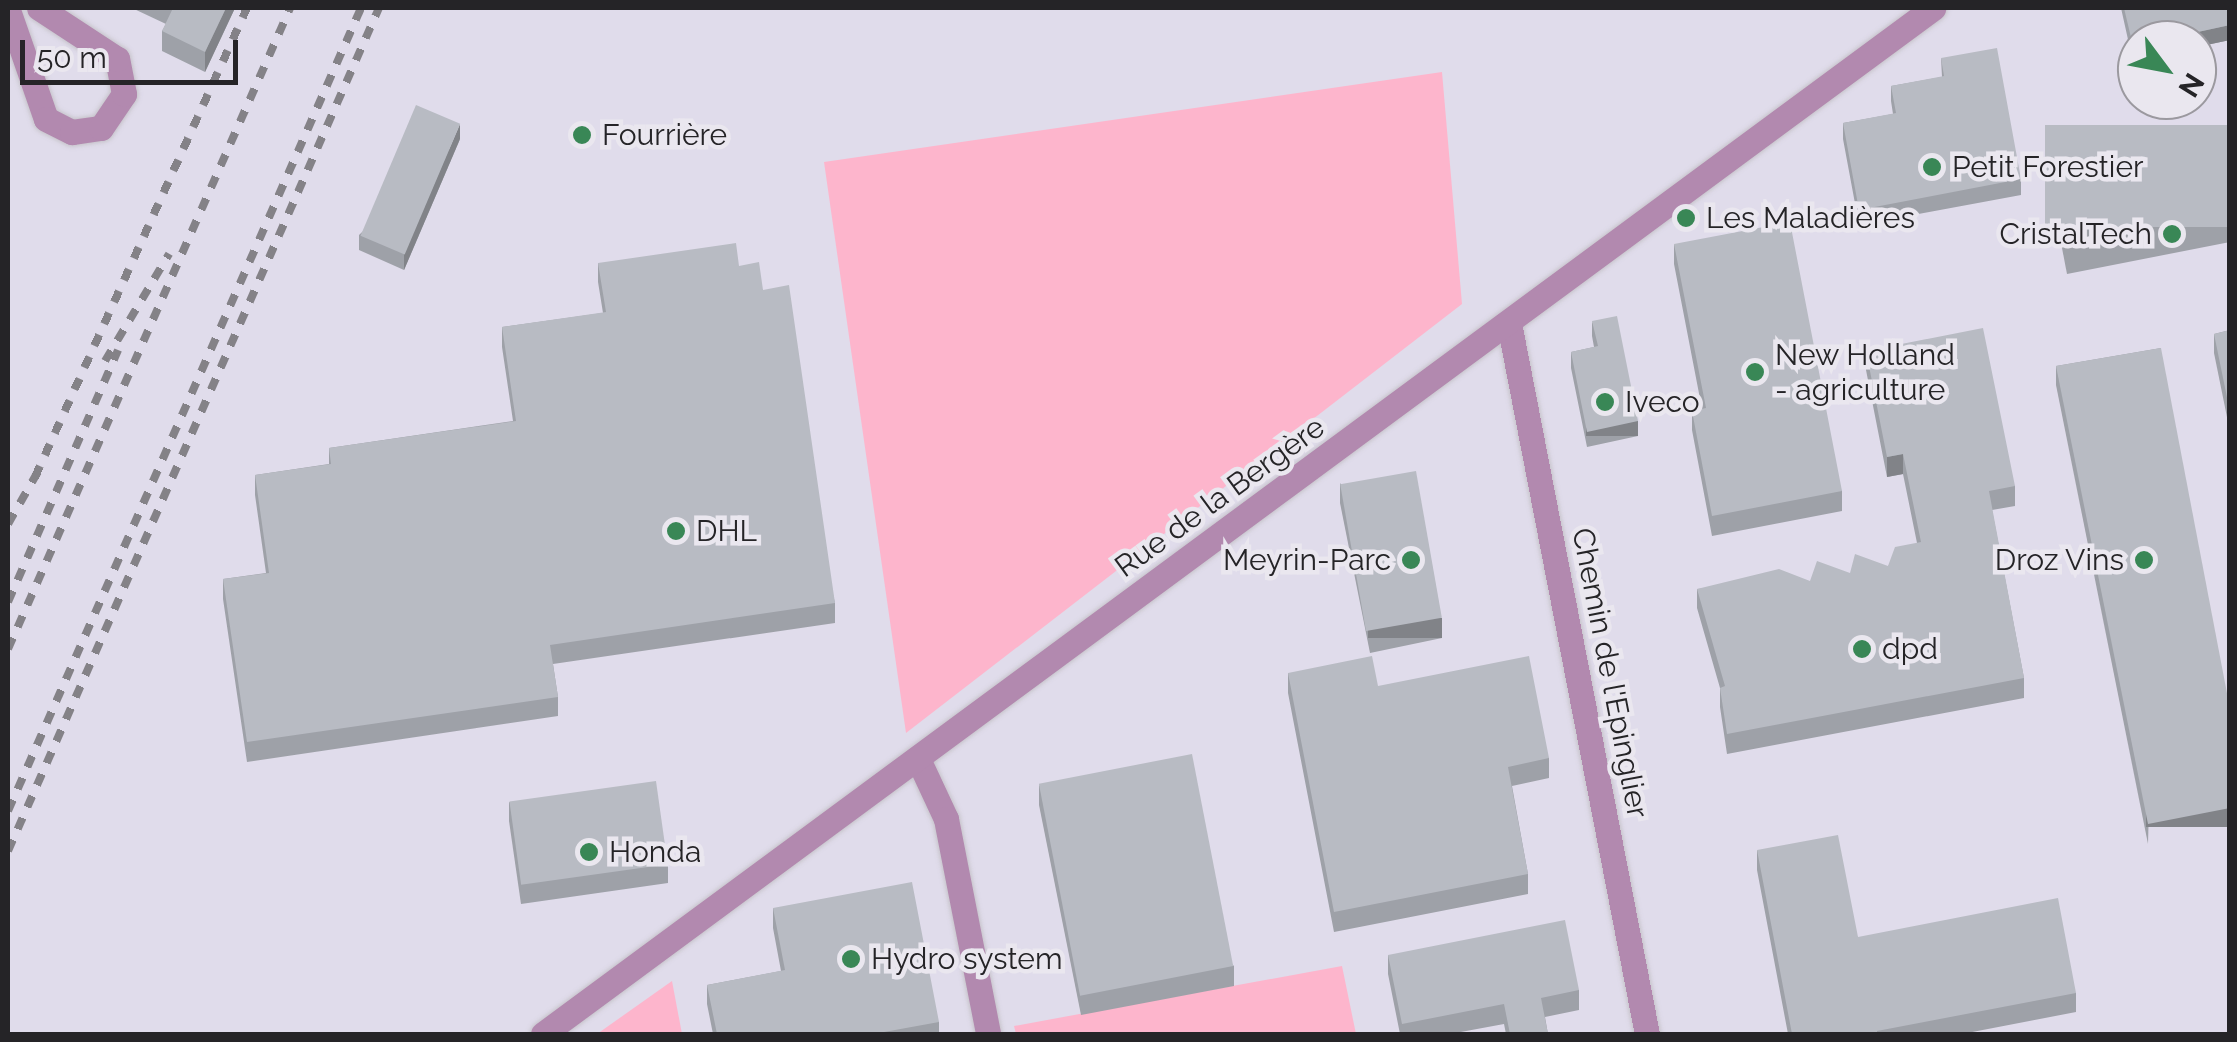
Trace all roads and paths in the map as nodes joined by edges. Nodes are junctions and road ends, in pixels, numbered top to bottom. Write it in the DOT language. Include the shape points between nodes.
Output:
graph roads {
  1 [pos="39,8"];
  2 [pos="1933,8"];
  3 [pos="8,10"];
  4 [pos="1509,323"];
  5 [pos="918,762"];
  6 [pos="543,1034"];
  7 [pos="988,1034"];
  8 [pos="1647,1034"];
  1 -- 3 [label="street" via="118,59 124,94 100,128 72,132 46,119"];
  2 -- 4 [label="street, Rue de la Bergère"];
  4 -- 5 [label="street, Rue de la Bergère"];
  4 -- 8 [label="street, Chemin de l'Epinglier"];
  5 -- 6 [label="street, Rue de la Bergère"];
  5 -- 7 [label="street" via="946,820"];
}
